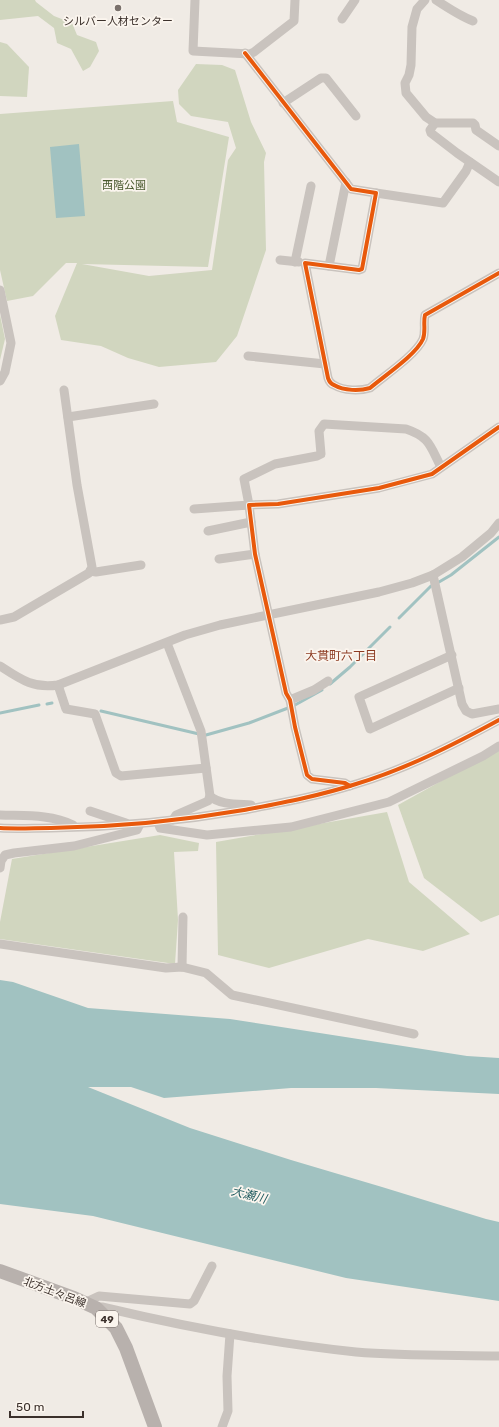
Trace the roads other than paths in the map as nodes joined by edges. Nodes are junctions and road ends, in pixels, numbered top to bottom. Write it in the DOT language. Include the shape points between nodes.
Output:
graph roads {
  1 [pos="195,0"];
  2 [pos="295,0"];
  3 [pos="355,0"];
  4 [pos="425,0"];
  5 [pos="436,0"];
  6 [pos="342,19"];
  7 [pos="473,22"];
  8 [pos="245,53"];
  9 [pos="283,103"];
  10 [pos="356,116"];
  11 [pos="434,123"];
  12 [pos="499,146"];
  13 [pos="470,162"];
  14 [pos="346,182"];
  15 [pos="499,182"];
  16 [pos="311,186"];
  17 [pos="376,193"];
  18 [pos="280,260"];
  19 [pos="295,262"];
  20 [pos="305,263"];
  21 [pos="328,266"];
  22 [pos="499,273"];
  23 [pos="0,290"];
  24 [pos="248,356"];
  25 [pos="325,364"];
  26 [pos="0,381"];
  27 [pos="64,390"];
  28 [pos="154,404"];
  29 [pos="68,417"];
  30 [pos="499,427"];
  31 [pos="441,467"];
  32 [pos="249,505"];
  33 [pos="194,508"];
  34 [pos="251,522"];
  35 [pos="499,523"];
  36 [pos="208,531"];
  37 [pos="255,554"];
  38 [pos="219,559"];
  39 [pos="141,566"];
  40 [pos="90,571"];
  41 [pos="433,575"];
  42 [pos="269,614"];
  43 [pos="0,620"];
  44 [pos="167,643"];
  45 [pos="452,655"];
  46 [pos="0,666"];
  47 [pos="328,681"];
  48 [pos="58,685"];
  49 [pos="459,688"];
  50 [pos="290,700"];
  51 [pos="499,709"];
  52 [pos="499,720"];
  53 [pos="499,746"];
  54 [pos="206,768"];
  55 [pos="350,786"];
  56 [pos="210,796"];
  57 [pos="263,806"];
  58 [pos="90,811"];
  59 [pos="0,815"];
  60 [pos="173,820"];
  61 [pos="158,822"];
  62 [pos="135,824"];
  63 [pos="78,827"];
  64 [pos="0,828"];
  65 [pos="0,868"];
  66 [pos="183,917"];
  67 [pos="0,944"];
  68 [pos="182,967"];
  69 [pos="414,1034"];
  70 [pos="212,1266"];
  71 [pos="0,1272"];
  72 [pos="90,1305"];
  73 [pos="230,1334"];
  74 [pos="499,1356"];
  75 [pos="155,1427"];
  76 [pos="222,1427"];
  1 -- 8 [label="street" via="193,51"];
  2 -- 8 [label="street" via="294,21 254,52"];
  3 -- 6 [label="street"];
  4 -- 11 [label="street" via="417,9 412,26 411,65 405,84 406,93"];
  5 -- 7 [label="street"];
  8 -- 9 [label="street"];
  9 -- 10 [label="street" via="321,78 326,78"];
  9 -- 14 [label="street"];
  11 -- 12 [label="street" via="473,123 476,130"];
  11 -- 13 [label="street" via="431,133"];
  13 -- 15 [label="street"];
  13 -- 17 [label="street" via="442,203"];
  14 -- 17 [label="street" via="351,189"];
  14 -- 21 [label="street"];
  16 -- 19 [label="street"];
  17 -- 21 [label="street" via="362,269"];
  18 -- 19 [label="street"];
  19 -- 20 [label="street"];
  20 -- 21 [label="street"];
  20 -- 25 [label="street"];
  22 -- 25 [label="street" via="425,315 422,339 415,351 370,388 362,391 332,385"];
  23 -- 26 [label="street" via="11,343 5,372"];
  24 -- 25 [label="street"];
  27 -- 29 [label="street"];
  28 -- 29 [label="street"];
  29 -- 40 [label="street" via="92,567"];
  30 -- 31 [label="street"];
  31 -- 32 [label="street" via="432,474 379,488 278,504"];
  31 -- 32 [label="street" via="426,438 418,432 324,424 319,431 318,456 275,464 244,479"];
  32 -- 33 [label="street"];
  32 -- 34 [label="street"];
  34 -- 36 [label="street"];
  34 -- 37 [label="street"];
  35 -- 41 [label="street" via="462,557"];
  37 -- 38 [label="street"];
  37 -- 42 [label="street"];
  39 -- 40 [label="street"];
  40 -- 43 [label="street" via="89,574 14,617"];
  41 -- 42 [label="street" via="379,592"];
  41 -- 45 [label="street"];
  42 -- 44 [label="street" via="220,625"];
  42 -- 50 [label="street" via="286,693"];
  44 -- 48 [label="street"];
  44 -- 54 [label="street" via="201,731"];
  45 -- 49 [label="street"];
  45 -- 49 [label="street" via="359,697 370,729"];
  46 -- 48 [label="street" via="36,686"];
  47 -- 50 [label="street"];
  48 -- 54 [label="street" via="66,709 95,714 116,773 122,776"];
  49 -- 51 [label="street" via="466,711 472,714"];
  50 -- 55 [label="street" via="307,775 312,779 346,783"];
  52 -- 55 [label="street" via="398,769"];
  53 -- 61 [label="street" via="389,802 291,827 207,834 160,828"];
  54 -- 56 [label="street"];
  55 -- 57 [label="street"];
  56 -- 57 [label="street" via="222,802"];
  56 -- 60 [label="street" via="208,801 176,815"];
  57 -- 60 [label="street"];
  58 -- 62 [label="street"];
  59 -- 63 [label="street" via="45,817"];
  60 -- 61 [label="street"];
  61 -- 62 [label="street"];
  62 -- 63 [label="street"];
  62 -- 65 [label="street" via="137,830 74,846 5,855"];
  63 -- 64 [label="street"];
  66 -- 68 [label="street"];
  67 -- 68 [label="street" via="166,968"];
  68 -- 69 [label="street" via="206,973 232,995"];
  70 -- 72 [label="street" via="190,1304 99,1296"];
  71 -- 72 [label="main road, 北方土々呂線 / 49"];
  72 -- 73 [label="street" via="165,1323"];
  72 -- 75 [label="main road, 北方土々呂線 / 49" via="116,1328"];
  73 -- 74 [label="street" via="357,1352"];
  73 -- 76 [label="street" via="228,1411"];
}
